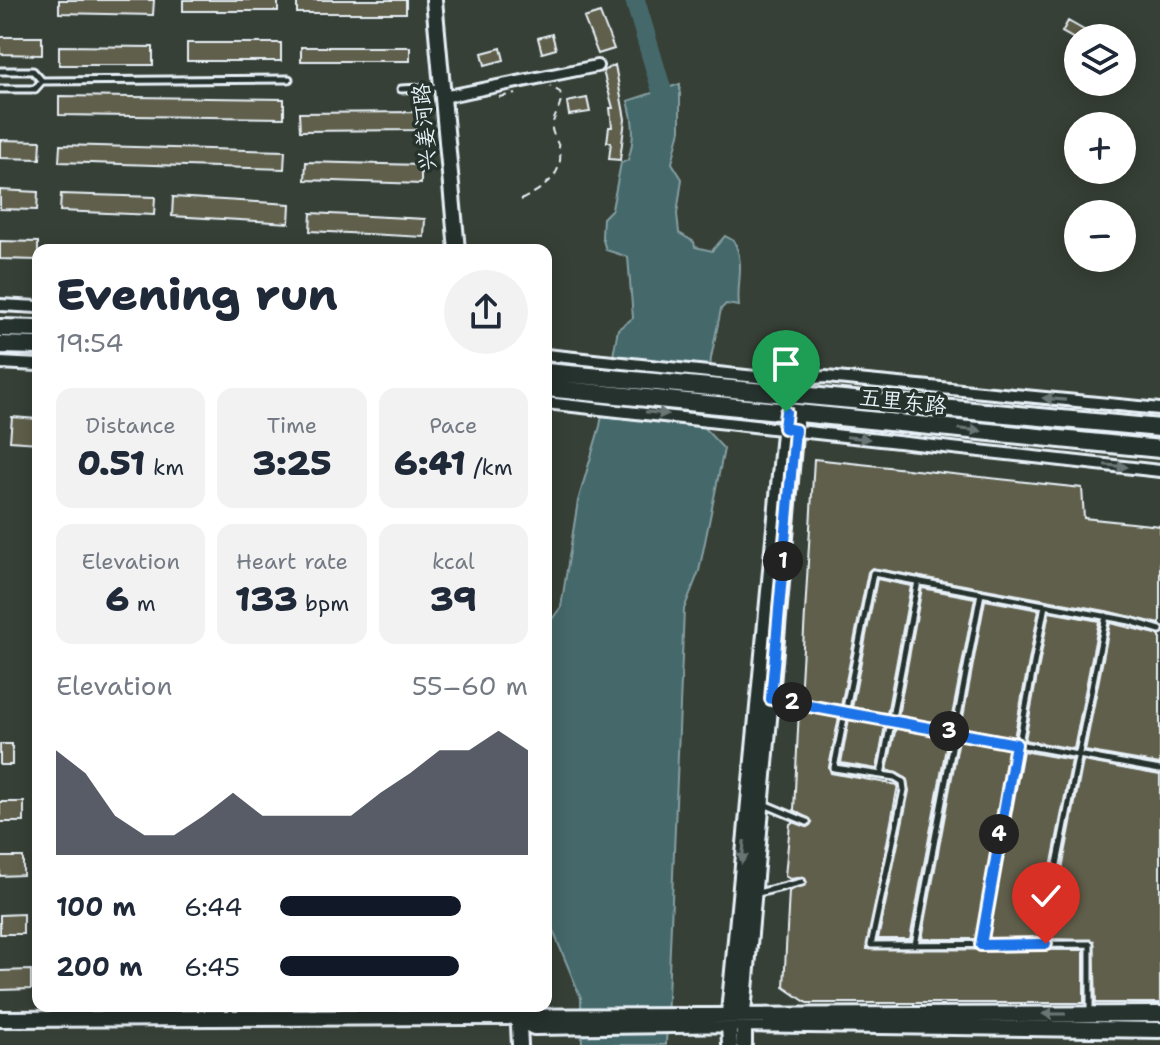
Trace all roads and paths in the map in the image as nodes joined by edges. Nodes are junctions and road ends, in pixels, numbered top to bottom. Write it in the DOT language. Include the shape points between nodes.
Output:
graph roads {
  1 [pos="434,0"];
  2 [pos="597,66"];
  3 [pos="0,71"];
  4 [pos="289,79"];
  5 [pos="42,81"];
  6 [pos="543,87"];
  7 [pos="0,89"];
  8 [pos="401,89"];
  9 [pos="443,92"];
  10 [pos="518,93"];
  11 [pos="494,98"];
  12 [pos="521,200"];
  13 [pos="456,244"];
  14 [pos="0,305"];
  15 [pos="32,307"];
  16 [pos="0,328"];
  17 [pos="32,329"];
  18 [pos="0,345"];
  19 [pos="32,346"];
  20 [pos="552,359"];
  21 [pos="0,363"];
  22 [pos="32,365"];
  23 [pos="552,374"];
  24 [pos="591,384"];
  25 [pos="552,387"];
  26 [pos="726,398"];
  27 [pos="552,400"];
  28 [pos="1160,409"];
  29 [pos="790,421"];
  30 [pos="1160,428"];
  31 [pos="1160,449"];
  32 [pos="1160,471"];
  33 [pos="918,581"];
  34 [pos="981,593"];
  35 [pos="1045,605"];
  36 [pos="1106,616"];
  37 [pos="1160,630"];
  38 [pos="766,698"];
  39 [pos="845,711"];
  40 [pos="891,720"];
  41 [pos="954,732"];
  42 [pos="1016,744"];
  43 [pos="1079,756"];
  44 [pos="1160,770"];
  45 [pos="881,775"];
  46 [pos="762,803"];
  47 [pos="807,822"];
  48 [pos="802,882"];
  49 [pos="753,895"];
  50 [pos="1046,944"];
  51 [pos="915,945"];
  52 [pos="981,945"];
  53 [pos="519,1012"];
  54 [pos="1090,1014"];
  55 [pos="1160,1014"];
  56 [pos="0,1019"];
  57 [pos="736,1019"];
  58 [pos="1160,1030"];
  59 [pos="520,1045"];
  60 [pos="730,1045"];
  61 [pos="744,1045"];
  1 -- 9 [label="street, 兴姜河路"];
  2 -- 9 [label="street"];
  3 -- 5 [label="lane" via="33,71"];
  4 -- 5 [label="lane"];
  5 -- 7 [label="lane" via="35,89"];
  6 -- 12 [label="path" via="556,88 562,100 552,126 559,165 553,180"];
  8 -- 9 [label="lane"];
  9 -- 13 [label="street, 兴姜河路"];
  10 -- 11 [label="path"];
  14 -- 15 [label="street"];
  16 -- 17 [label="main road"];
  18 -- 19 [label="main road"];
  20 -- 24 [label="street"];
  21 -- 22 [label="street"];
  23 -- 24 [label="main road, 五里东路"];
  24 -- 25 [label="main road, 五里东路"];
  24 -- 26 [label="main road, 五里东路"];
  24 -- 26 [label="street"];
  24 -- 27 [label="street"];
  28 -- 26 [label="street, one-way" via="826,377 784,380"];
  26 -- 29 [label="main road, 五里东路"];
  26 -- 30 [label="main road, 五里东路"];
  29 -- 31 [label="main road, 五里东路, one-way"];
  29 -- 32 [label="street, one-way"];
  29 -- 38 [label="street"];
  33 -- 34 [label="lane"];
  33 -- 39 [label="lane" via="873,573"];
  33 -- 40 [label="lane"];
  34 -- 35 [label="lane"];
  34 -- 41 [label="lane"];
  35 -- 36 [label="lane"];
  35 -- 42 [label="lane"];
  36 -- 37 [label="lane"];
  36 -- 43 [label="lane"];
  38 -- 39 [label="lane"];
  38 -- 46 [label="street"];
  38 -- 57 [label="street, one-way"];
  39 -- 40 [label="lane"];
  39 -- 45 [label="lane" via="834,768"];
  40 -- 41 [label="lane"];
  40 -- 45 [label="lane"];
  41 -- 42 [label="lane"];
  41 -- 51 [label="lane"];
  42 -- 43 [label="lane"];
  42 -- 52 [label="lane"];
  43 -- 44 [label="lane"];
  43 -- 50 [label="lane" via="1046,920"];
  45 -- 51 [label="lane" via="903,782 904,790 871,945"];
  46 -- 47 [label="lane"];
  46 -- 49 [label="street"];
  48 -- 49 [label="lane"];
  49 -- 57 [label="street"];
  50 -- 52 [label="lane"];
  50 -- 54 [label="lane" via="1090,944"];
  51 -- 52 [label="lane"];
  53 -- 56 [label="street"];
  53 -- 57 [label="street" via="534,1027 571,1021"];
  53 -- 59 [label="street"];
  54 -- 55 [label="street"];
  54 -- 57 [label="street, one-way"];
  57 -- 58 [label="street"];
  57 -- 60 [label="street"];
  57 -- 61 [label="street"];
}
